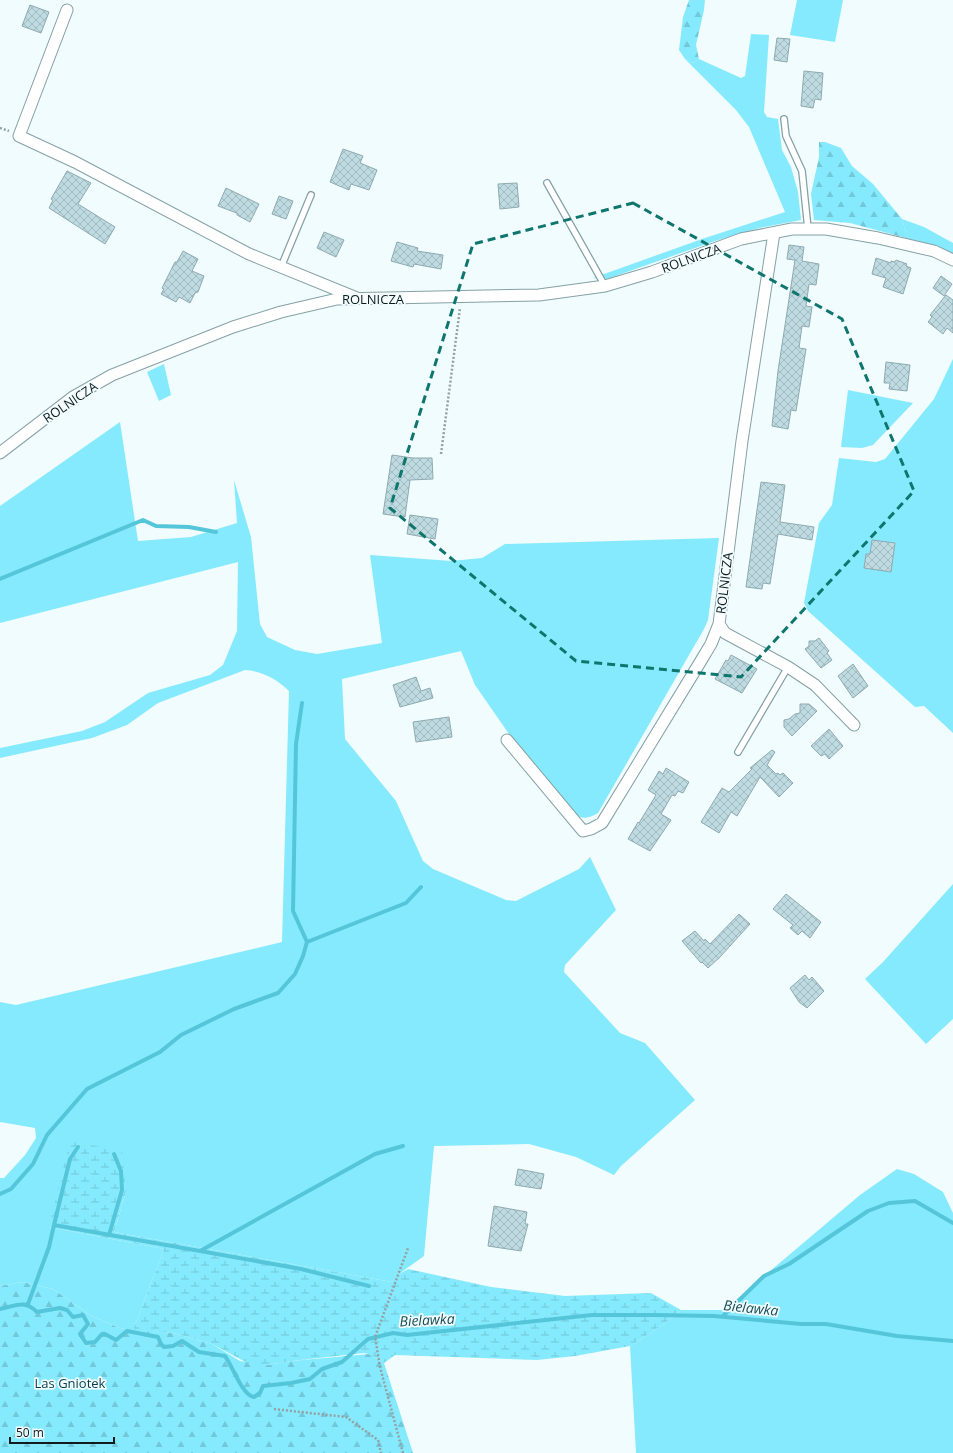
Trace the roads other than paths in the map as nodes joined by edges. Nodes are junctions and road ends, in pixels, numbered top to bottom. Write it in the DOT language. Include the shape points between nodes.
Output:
graph roads {
  1 [pos="67,10"];
  2 [pos="784,119"];
  3 [pos="547,183"];
  4 [pos="311,195"];
  5 [pos="808,229"];
  6 [pos="774,233"];
  7 [pos="953,260"];
  8 [pos="281,267"];
  9 [pos="605,286"];
  10 [pos="359,299"];
  11 [pos="0,453"];
  12 [pos="719,624"];
  13 [pos="788,667"];
  14 [pos="854,725"];
  15 [pos="506,740"];
  16 [pos="738,752"];
  1 -- 8 [label="street" via="19,136 76,162 249,254"];
  2 -- 5 [label="lane" via="786,136 802,171"];
  3 -- 9 [label="lane"];
  4 -- 8 [label="lane"];
  5 -- 6 [label="street, ROLNICZA"];
  5 -- 7 [label="street, ROLNICZA" via="826,229 878,238 934,251"];
  6 -- 9 [label="street, ROLNICZA" via="741,239 652,272"];
  6 -- 12 [label="street, ROLNICZA" via="742,441"];
  8 -- 10 [label="street"];
  9 -- 10 [label="street, ROLNICZA" via="540,295"];
  10 -- 11 [label="street, ROLNICZA" via="337,299 281,312 233,327 112,375 73,397"];
  12 -- 13 [label="street, ROLNICZA" via="725,633"];
  12 -- 15 [label="street, ROLNICZA" via="700,664 602,823 591,829 583,831"];
  13 -- 14 [label="street, ROLNICZA" via="815,686"];
  13 -- 16 [label="lane"];
}
